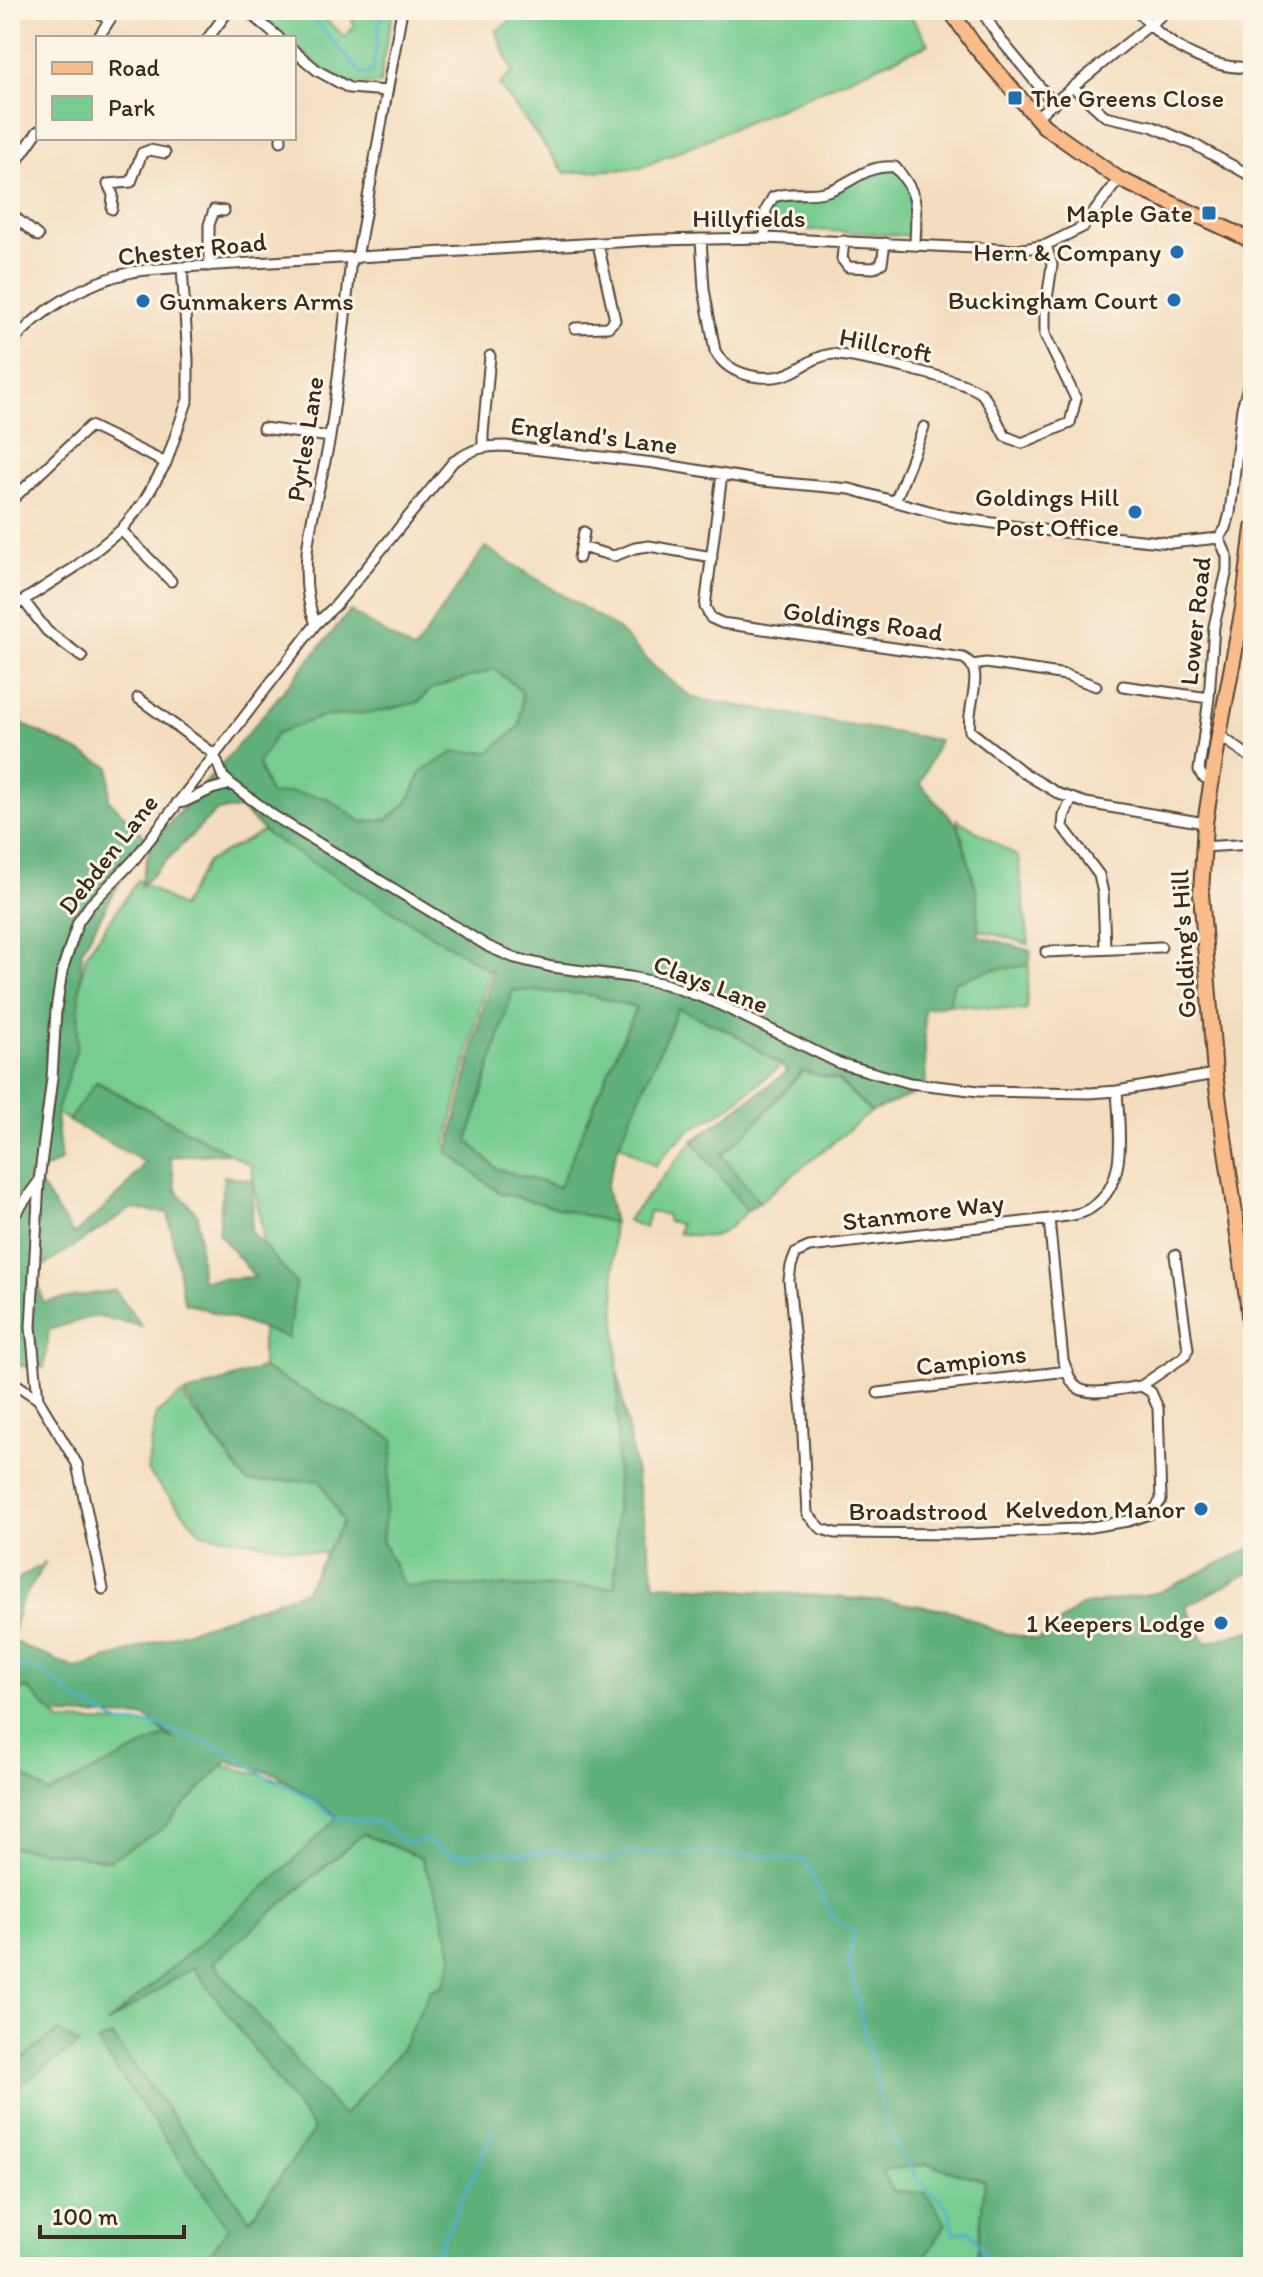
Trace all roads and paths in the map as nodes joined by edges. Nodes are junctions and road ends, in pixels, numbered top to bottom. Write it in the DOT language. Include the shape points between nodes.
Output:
graph roads {
  1 [pos="93,10"];
  2 [pos="116,10"];
  3 [pos="229,10"];
  4 [pos="246,10"];
  5 [pos="402,10"];
  6 [pos="950,10"];
  7 [pos="981,10"];
  8 [pos="1137,10"];
  9 [pos="1168,10"];
  10 [pos="109,20"];
  11 [pos="1149,26"];
  12 [pos="99,36"];
  13 [pos="210,36"];
  14 [pos="277,36"];
  15 [pos="296,53"];
  16 [pos="1253,67"];
  17 [pos="1074,88"];
  18 [pos="387,91"];
  19 [pos="1054,104"];
  20 [pos="1036,117"];
  21 [pos="36,134"];
  22 [pos="151,140"];
  23 [pos="150,150"];
  24 [pos="165,153"];
  25 [pos="10,171"];
  26 [pos="1253,177"];
  27 [pos="1119,179"];
  28 [pos="200,206"];
  29 [pos="112,209"];
  30 [pos="10,213"];
  31 [pos="38,236"];
  32 [pos="765,238"];
  33 [pos="701,239"];
  34 [pos="844,241"];
  35 [pos="1253,241"];
  36 [pos="885,243"];
  37 [pos="598,244"];
  38 [pos="915,244"];
  39 [pos="1046,245"];
  40 [pos="354,259"];
  41 [pos="209,266"];
  42 [pos="182,267"];
  43 [pos="575,328"];
  44 [pos="10,345"];
  45 [pos="490,356"];
  46 [pos="1253,369"];
  47 [pos="924,427"];
  48 [pos="263,428"];
  49 [pos="330,437"];
  50 [pos="483,446"];
  51 [pos="166,463"];
  52 [pos="722,474"];
  53 [pos="10,493"];
  54 [pos="895,502"];
  55 [pos="1253,528"];
  56 [pos="121,530"];
  57 [pos="584,532"];
  58 [pos="1219,538"];
  59 [pos="581,547"];
  60 [pos="712,557"];
  61 [pos="579,558"];
  62 [pos="171,581"];
  63 [pos="24,601"];
  64 [pos="10,609"];
  65 [pos="316,624"];
  66 [pos="82,657"];
  67 [pos="973,665"];
  68 [pos="1096,686"];
  69 [pos="1123,686"];
  70 [pos="138,698"];
  71 [pos="1209,698"];
  72 [pos="1219,735"];
  73 [pos="214,754"];
  74 [pos="1253,759"];
  75 [pos="1211,781"];
  76 [pos="231,784"];
  77 [pos="1072,799"];
  78 [pos="177,803"];
  79 [pos="1205,823"];
  80 [pos="1253,844"];
  81 [pos="1202,847"];
  82 [pos="1161,947"];
  83 [pos="1105,948"];
  84 [pos="1046,952"];
  85 [pos="1215,1074"];
  86 [pos="1117,1091"];
  87 [pos="39,1181"];
  88 [pos="1049,1219"];
  89 [pos="10,1221"];
  90 [pos="1175,1255"];
  91 [pos="1248,1266"];
  92 [pos="1253,1359"];
  93 [pos="1068,1371"];
  94 [pos="10,1380"];
  95 [pos="1141,1386"];
  96 [pos="878,1393"];
  97 [pos="38,1399"];
  98 [pos="802,1414"];
  99 [pos="103,1589"];
  1 -- 10 [label="street"];
  2 -- 10 [label="street"];
  3 -- 13 [label="street"];
  4 -- 14 [label="street"];
  5 -- 18 [label="street, Pyrles Lane"];
  6 -- 20 [label="main road"];
  7 -- 19 [label="street"];
  8 -- 11 [label="street"];
  9 -- 11 [label="street"];
  10 -- 12 [label="street"];
  11 -- 16 [label="street" via="1196,58"];
  11 -- 17 [label="street"];
  15 -- 18 [label="street" via="349,88"];
  17 -- 19 [label="street"];
  17 -- 26 [label="street" via="1105,116 1151,126"];
  18 -- 40 [label="street, Pyrles Lane"];
  19 -- 20 [label="street"];
  20 -- 27 [label="main road"];
  21 -- 25 [label="street"];
  22 -- 23 [label="street"];
  23 -- 24 [label="street"];
  23 -- 29 [label="street" via="140,156 131,182 108,184"];
  27 -- 35 [label="main road"];
  27 -- 39 [label="street, Hillyfields" via="1083,227"];
  28 -- 41 [label="street" via="219,210 209,225"];
  30 -- 31 [label="street"];
  32 -- 33 [label="street, Hillyfields"];
  32 -- 34 [label="street, Hillyfields"];
  32 -- 38 [label="street" via="766,210 773,197 823,193 880,165 895,167 910,183 916,204"];
  33 -- 37 [label="street, Hillyfields"];
  33 -- 39 [label="street, Hillcroft" via="715,351 737,371 773,377 832,354 922,373 982,394 1005,436 1022,443 1070,423 1076,399 1045,335 1052,265"];
  34 -- 36 [label="street, Hillyfields"];
  34 -- 36 [label="street" via="842,259 848,267 874,268 882,263"];
  36 -- 38 [label="street, Hillyfields"];
  37 -- 40 [label="street, Hillyfields"];
  37 -- 43 [label="street" via="615,320 608,327"];
  38 -- 39 [label="street, Hillyfields" via="1018,250"];
  40 -- 41 [label="street, Chester Road"];
  40 -- 49 [label="street, Pyrles Lane"];
  41 -- 42 [label="street, Chester Road"];
  42 -- 44 [label="street, Chester Road" via="133,272 84,289 57,303"];
  42 -- 51 [label="street" via="188,399"];
  45 -- 50 [label="street"];
  46 -- 58 [label="street, Lower Road" via="1242,408 1230,513"];
  47 -- 54 [label="street"];
  48 -- 49 [label="street"];
  49 -- 65 [label="street, Pyrles Lane" via="306,556 306,596"];
  50 -- 52 [label="street, England's Lane"];
  50 -- 65 [label="street, England's Lane" via="453,462"];
  51 -- 53 [label="street" via="90,426 15,497"];
  51 -- 56 [label="street"];
  52 -- 54 [label="street, England's Lane" via="850,489"];
  52 -- 60 [label="street, Goldings Road"];
  54 -- 58 [label="street, England's Lane" via="964,519 1109,538 1171,543"];
  55 -- 72 [label="main road, Golding's Hill"];
  56 -- 62 [label="street"];
  56 -- 63 [label="street"];
  57 -- 59 [label="street"];
  58 -- 71 [label="street, Lower Road" via="1227,570 1214,626"];
  59 -- 60 [label="street" via="614,556 649,546"];
  59 -- 61 [label="street"];
  60 -- 67 [label="street, Goldings Road" via="705,607 716,621 953,656"];
  63 -- 64 [label="street"];
  63 -- 66 [label="street" via="47,631"];
  65 -- 73 [label="street, England's Lane"];
  67 -- 68 [label="street" via="1066,675"];
  67 -- 77 [label="street, Goldings Road" via="970,731 1024,773"];
  69 -- 71 [label="street"];
  70 -- 73 [label="street"];
  71 -- 75 [label="street, Lower Road" via="1199,770"];
  72 -- 74 [label="street"];
  72 -- 75 [label="main road, Golding's Hill"];
  73 -- 76 [label="street, Clays Lane"];
  73 -- 78 [label="street, Debden Lane"];
  75 -- 79 [label="main road, Golding's Hill"];
  76 -- 78 [label="street"];
  76 -- 86 [label="street, Clays Lane" via="365,872 515,958 665,984 839,1063 910,1083 979,1091"];
  77 -- 79 [label="street, Goldings Road"];
  77 -- 83 [label="street" via="1063,827 1099,875"];
  78 -- 87 [label="street, Debden Lane" via="133,861 90,905 71,939 56,1010"];
  79 -- 81 [label="main road, Golding's Hill"];
  80 -- 81 [label="street"];
  81 -- 85 [label="main road, Golding's Hill"];
  82 -- 83 [label="street"];
  83 -- 84 [label="street"];
  85 -- 86 [label="street, Clays Lane"];
  85 -- 91 [label="main road, Golding's Hill"];
  86 -- 88 [label="street, Stanmore Way" via="1118,1171 1112,1184 1093,1208"];
  87 -- 89 [label="street, Debden Lane"];
  87 -- 97 [label="street" via="31,1327"];
  88 -- 93 [label="street"];
  88 -- 98 [label="street, Stanmore Way" via="809,1247 796,1253 789,1280"];
  90 -- 95 [label="street" via="1188,1349"];
  91 -- 92 [label="main road, Golding's Hill"];
  93 -- 95 [label="street" via="1079,1390"];
  93 -- 96 [label="street, Campions"];
  94 -- 97 [label="street"];
  95 -- 98 [label="street, Broadstrood" via="1151,1392 1158,1408 1161,1500 1152,1513 1078,1529 962,1534 822,1529 807,1514"];
  97 -- 99 [label="street" via="77,1464"];
}
